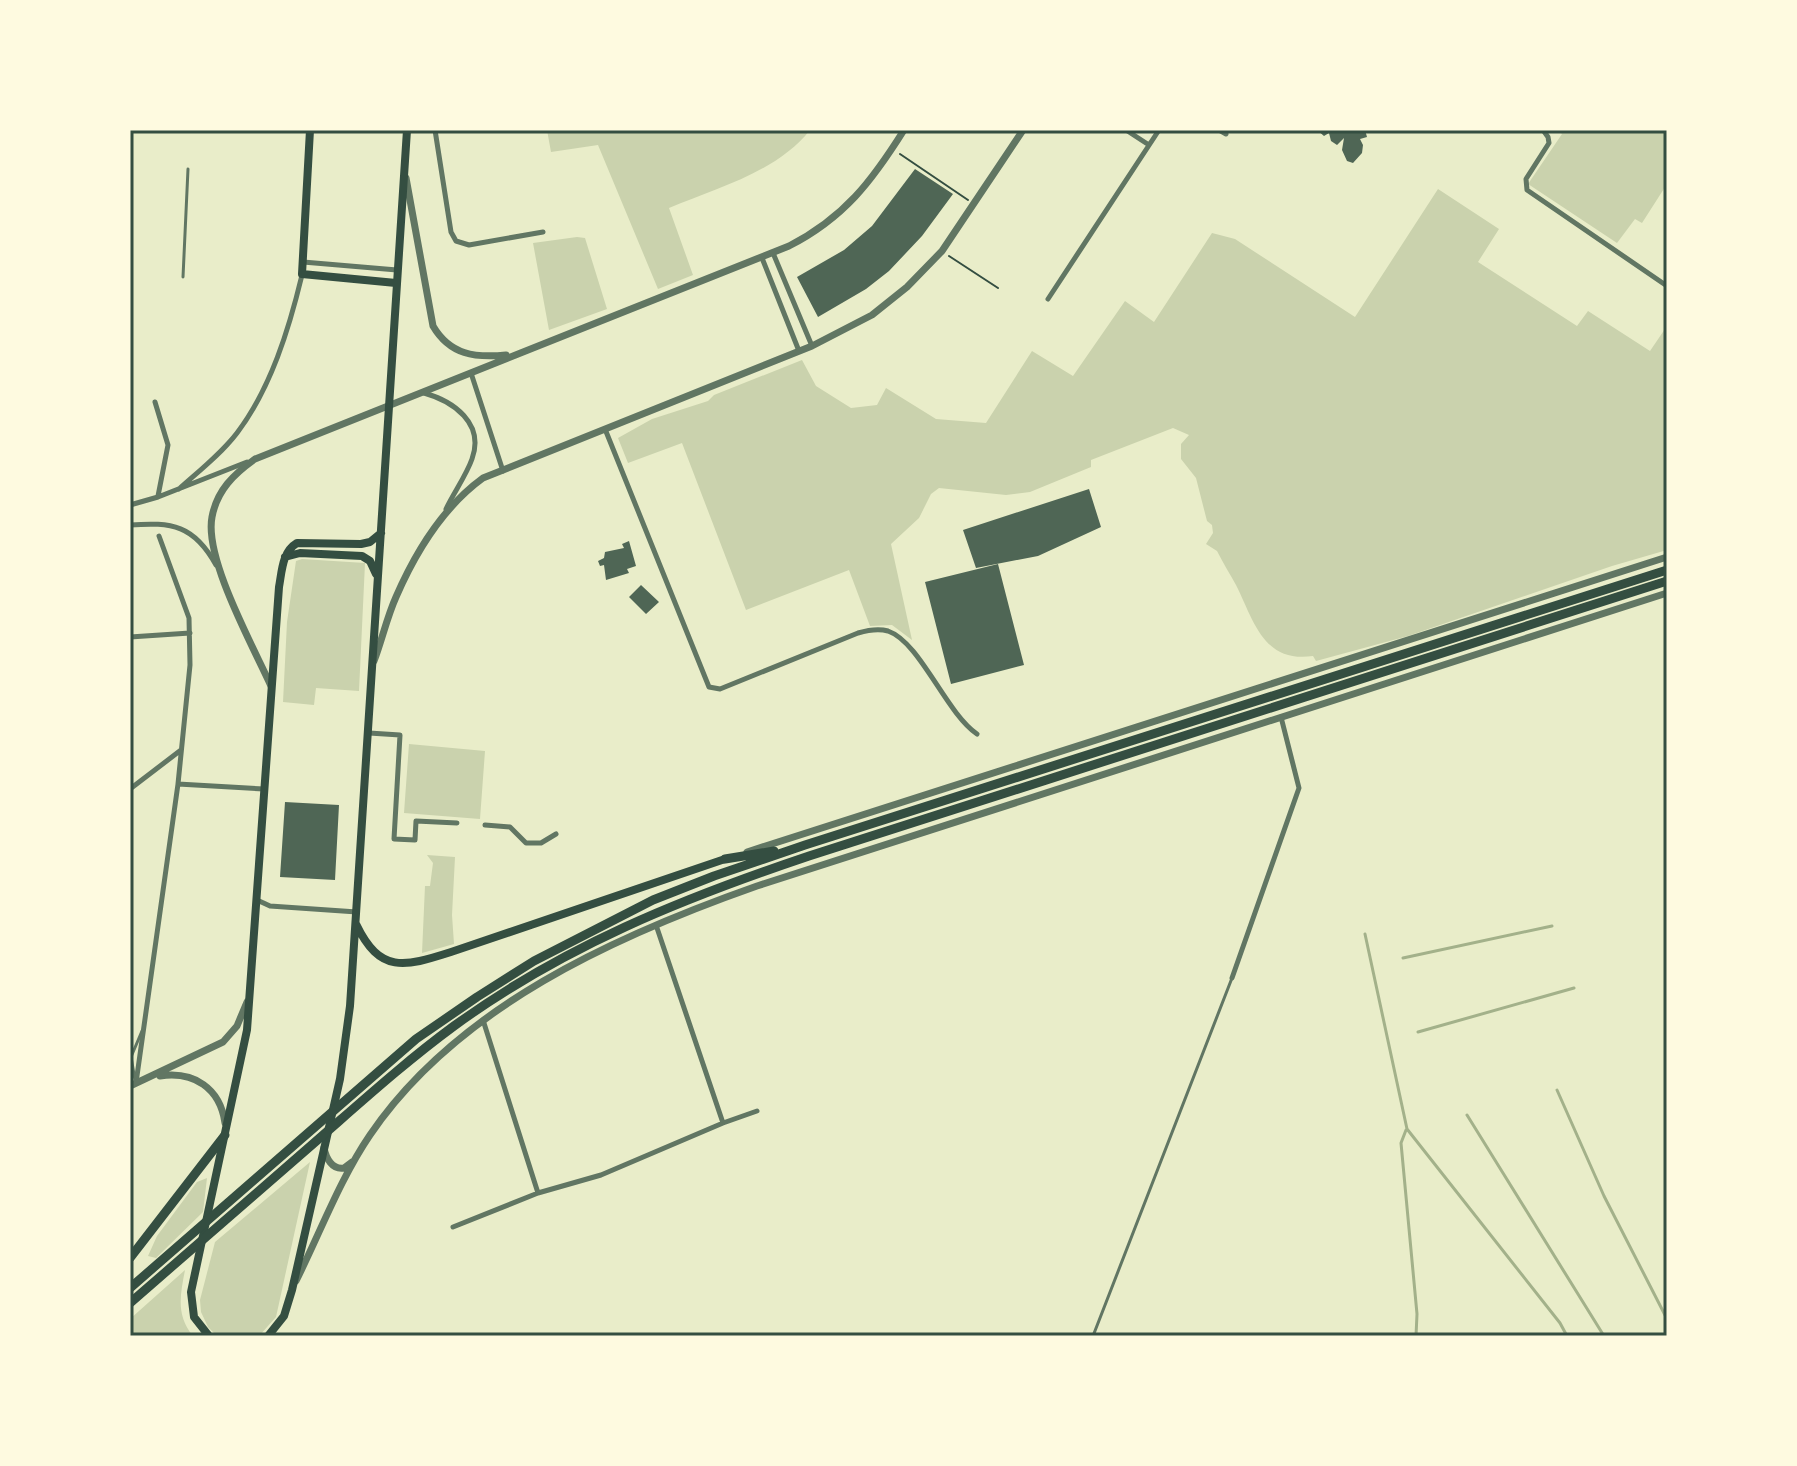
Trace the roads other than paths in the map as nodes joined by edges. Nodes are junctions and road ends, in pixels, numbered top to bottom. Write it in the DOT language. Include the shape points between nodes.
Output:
graph roads {
  1 [pos="310,130"];
  2 [pos="407,130"];
  3 [pos="435,130"];
  4 [pos="904,130"];
  5 [pos="1023,130"];
  6 [pos="1126,130"];
  7 [pos="1159,130"];
  8 [pos="1219,130"];
  9 [pos="1543,130"];
  10 [pos="1226,134"];
  11 [pos="1149,145"];
  12 [pos="188,169"];
  13 [pos="405,174"];
  14 [pos="543,232"];
  15 [pos="773,253"];
  16 [pos="762,258"];
  17 [pos="303,262"];
  18 [pos="397,270"];
  19 [pos="302,274"];
  20 [pos="183,277"];
  21 [pos="396,283"];
  22 [pos="1667,286"];
  23 [pos="1048,299"];
  24 [pos="812,346"];
  25 [pos="799,351"];
  26 [pos="516,354"];
  27 [pos="471,373"];
  28 [pos="422,392"];
  29 [pos="155,402"];
  30 [pos="605,429"];
  31 [pos="255,459"];
  32 [pos="503,471"];
  33 [pos="179,489"];
  34 [pos="158,497"];
  35 [pos="130,505"];
  36 [pos="444,513"];
  37 [pos="130,525"];
  38 [pos="381,532"];
  39 [pos="159,536"];
  40 [pos="285,557"];
  41 [pos="1667,557"];
  42 [pos="1667,570"];
  43 [pos="222,576"];
  44 [pos="1667,581"];
  45 [pos="378,582"];
  46 [pos="1667,593"];
  47 [pos="190,633"];
  48 [pos="130,637"];
  49 [pos="371,667"];
  50 [pos="272,688"];
  51 [pos="1281,717"];
  52 [pos="368,733"];
  53 [pos="977,734"];
  54 [pos="182,749"];
  55 [pos="178,784"];
  56 [pos="130,789"];
  57 [pos="264,789"];
  58 [pos="457,823"];
  59 [pos="485,825"];
  60 [pos="556,834"];
  61 [pos="805,845"];
  62 [pos="725,859"];
  63 [pos="257,900"];
  64 [pos="357,912"];
  65 [pos="356,923"];
  66 [pos="656,925"];
  67 [pos="1232,978"];
  68 [pos="250,993"];
  69 [pos="483,1020"];
  70 [pos="150,1078"];
  71 [pos="133,1085"];
  72 [pos="757,1111"];
  73 [pos="723,1123"];
  74 [pos="225,1135"];
  75 [pos="324,1148"];
  76 [pos="356,1157"];
  77 [pos="538,1193"];
  78 [pos="453,1227"];
  79 [pos="130,1258"];
  80 [pos="130,1288"];
  81 [pos="292,1290"];
  82 [pos="130,1303"];
  83 [pos="209,1336"];
  84 [pos="268,1336"];
  85 [pos="1093,1336"];
  1 -- 17 [label="main road"];
  2 -- 13 [label="main road"];
  3 -- 14 [label="street" via="456,241 469,245"];
  4 -- 15 [label="street" via="847,207 813,233"];
  5 -- 24 [label="street" via="942,251 913,282 879,310"];
  6 -- 11 [label="street"];
  7 -- 11 [label="street"];
  8 -- 10 [label="street"];
  9 -- 22 [label="street" via="1549,143 1526,179 1527,190"];
  11 -- 23 [label="street"];
  12 -- 20 [label="lane"];
  13 -- 18 [label="main road"];
  13 -- 26 [label="street" via="437,333 466,354"];
  15 -- 16 [label="street"];
  15 -- 24 [label="street"];
  16 -- 25 [label="street"];
  16 -- 26 [label="street"];
  17 -- 18 [label="street"];
  17 -- 19 [label="main road"];
  18 -- 21 [label="main road"];
  19 -- 21 [label="main road"];
  19 -- 33 [label="street" via="268,381 248,418"];
  21 -- 38 [label="main road"];
  24 -- 25 [label="street"];
  25 -- 30 [label="street"];
  26 -- 27 [label="street"];
  27 -- 28 [label="street"];
  27 -- 32 [label="street"];
  28 -- 31 [label="street"];
  28 -- 36 [label="street" via="457,407 474,437 472,459"];
  29 -- 34 [label="street" via="168,445"];
  30 -- 32 [label="street"];
  30 -- 53 [label="street" via="709,687 720,689 878,629 905,643"];
  31 -- 33 [label="street"];
  31 -- 43 [label="street" via="230,480 213,510 211,535"];
  32 -- 36 [label="street" via="483,478"];
  33 -- 34 [label="street"];
  34 -- 35 [label="street"];
  36 -- 49 [label="street" via="395,598"];
  37 -- 43 [label="street" via="186,530 201,542"];
  38 -- 40 [label="main road" via="361,544 297,543"];
  38 -- 45 [label="main road"];
  39 -- 47 [label="street" via="186,607"];
  40 -- 45 [label="main road" via="362,556 374,566"];
  40 -- 50 [label="main road"];
  41 -- 62 [label="street"];
  42 -- 61 [label="highway"];
  43 -- 50 [label="street"];
  44 -- 82 [label="highway" via="809,856 658,910 536,973 455,1026"];
  45 -- 49 [label="main road"];
  46 -- 51 [label="street"];
  47 -- 48 [label="street"];
  47 -- 54 [label="street"];
  49 -- 52 [label="main road"];
  50 -- 57 [label="main road"];
  51 -- 66 [label="street" via="757,886"];
  51 -- 67 [label="street" via="1299,789"];
  52 -- 58 [label="street" via="400,735 394,839 415,840 416,821"];
  52 -- 64 [label="main road"];
  54 -- 55 [label="street"];
  54 -- 56 [label="street"];
  55 -- 57 [label="street"];
  55 -- 71 [label="street" via="147,1022"];
  57 -- 63 [label="main road"];
  59 -- 60 [label="street" via="510,827 526,843 541,843"];
  61 -- 62 [label="highway"];
  61 -- 80 [label="highway" via="653,900 534,961 416,1039"];
  62 -- 65 [label="main road" via="406,965 380,957"];
  63 -- 64 [label="street" via="270,906"];
  63 -- 68 [label="main road"];
  64 -- 65 [label="main road"];
  65 -- 75 [label="main road" via="346,1044"];
  66 -- 69 [label="street" via="576,964"];
  66 -- 73 [label="street"];
  67 -- 85 [label="lane"];
  68 -- 70 [label="street" via="227,1039"];
  68 -- 74 [label="main road"];
  69 -- 76 [label="street" via="411,1082"];
  69 -- 77 [label="street"];
  70 -- 71 [label="street"];
  70 -- 74 [label="street" via="182,1075 203,1083 222,1109"];
  72 -- 73 [label="street"];
  73 -- 77 [label="street" via="601,1175"];
  74 -- 79 [label="highway"];
  74 -- 83 [label="main road" via="191,1292 194,1317"];
  75 -- 76 [label="street" via="339,1169"];
  75 -- 81 [label="main road"];
  76 -- 81 [label="street"];
  77 -- 78 [label="street"];
  81 -- 84 [label="main road" via="284,1316"];
}
